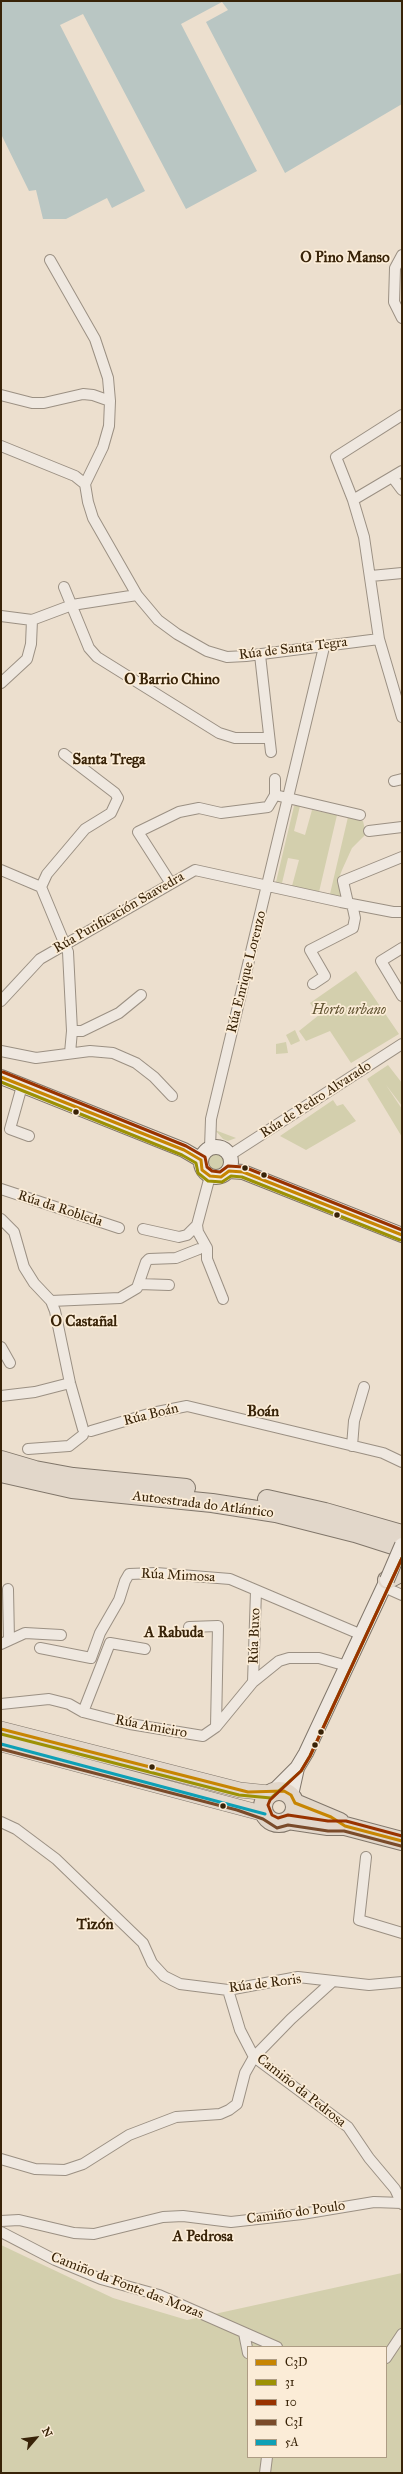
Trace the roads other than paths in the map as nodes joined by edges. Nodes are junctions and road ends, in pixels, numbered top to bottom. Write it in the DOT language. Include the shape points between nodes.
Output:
graph roads {
  1 [pos="402,255"];
  2 [pos="50,260"];
  3 [pos="399,272"];
  4 [pos="402,318"];
  5 [pos="1,395"];
  6 [pos="110,401"];
  7 [pos="402,415"];
  8 [pos="1,446"];
  9 [pos="402,471"];
  10 [pos="393,478"];
  11 [pos="85,484"];
  12 [pos="402,490"];
  13 [pos="353,500"];
  14 [pos="402,573"];
  15 [pos="371,576"];
  16 [pos="64,587"];
  17 [pos="137,595"];
  18 [pos="72,605"];
  19 [pos="1,616"];
  20 [pos="32,620"];
  21 [pos="379,640"];
  22 [pos="324,647"];
  23 [pos="260,655"];
  24 [pos="1,683"];
  25 [pos="398,684"];
  26 [pos="402,717"];
  27 [pos="269,738"];
  28 [pos="271,752"];
  29 [pos="64,754"];
  30 [pos="275,779"];
  31 [pos="275,795"];
  32 [pos="289,797"];
  33 [pos="360,815"];
  34 [pos="402,827"];
  35 [pos="369,831"];
  36 [pos="402,857"];
  37 [pos="1,870"];
  38 [pos="170,882"];
  39 [pos="268,885"];
  40 [pos="41,887"];
  41 [pos="350,904"];
  42 [pos="402,912"];
  43 [pos="66,943"];
  44 [pos="402,948"];
  45 [pos="313,984"];
  46 [pos="141,995"];
  47 [pos="402,996"];
  48 [pos="1,1001"];
  49 [pos="72,1031"];
  50 [pos="402,1044"];
  51 [pos="1,1051"];
  52 [pos="70,1053"];
  53 [pos="1,1077"];
  54 [pos="22,1086"];
  55 [pos="172,1096"];
  56 [pos="30,1136"];
  57 [pos="205,1153"];
  58 [pos="230,1162"];
  59 [pos="210,1176"];
  60 [pos="1,1189"];
  61 [pos="1,1219"];
  62 [pos="197,1225"];
  63 [pos="119,1228"];
  64 [pos="143,1229"];
  65 [pos="402,1235"];
  66 [pos="199,1249"];
  67 [pos="139,1284"];
  68 [pos="169,1285"];
  69 [pos="223,1299"];
  70 [pos="51,1301"];
  71 [pos="1,1347"];
  72 [pos="10,1363"];
  73 [pos="70,1383"];
  74 [pos="364,1387"];
  75 [pos="1,1396"];
  76 [pos="86,1432"];
  77 [pos="352,1446"];
  78 [pos="28,1450"];
  79 [pos="1,1460"];
  80 [pos="402,1462"];
  81 [pos="1,1473"];
  82 [pos="402,1534"];
  83 [pos="402,1545"];
  84 [pos="402,1548"];
  85 [pos="391,1580"];
  86 [pos="8,1588"];
  87 [pos="256,1591"];
  88 [pos="402,1595"];
  89 [pos="189,1627"];
  90 [pos="61,1635"];
  91 [pos="362,1635"];
  92 [pos="5,1642"];
  93 [pos="40,1648"];
  94 [pos="145,1649"];
  95 [pos="347,1666"];
  96 [pos="253,1682"];
  97 [pos="1,1704"];
  98 [pos="83,1712"];
  99 [pos="216,1727"];
  100 [pos="1,1729"];
  101 [pos="1,1744"];
  102 [pos="297,1768"];
  103 [pos="272,1792"];
  104 [pos="293,1799"];
  105 [pos="265,1814"];
  106 [pos="288,1820"];
  107 [pos="1,1822"];
  108 [pos="345,1826"];
  109 [pos="402,1841"];
  110 [pos="366,1857"];
  111 [pos="402,1933"];
  112 [pos="333,1981"];
  113 [pos="402,1982"];
  114 [pos="228,1990"];
  115 [pos="254,2057"];
  116 [pos="1,2159"];
  117 [pos="402,2204"];
  118 [pos="1,2221"];
  119 [pos="1,2232"];
  120 [pos="244,2333"];
  121 [pos="402,2334"];
  122 [pos="275,2346"];
  123 [pos="247,2348"];
  124 [pos="387,2356"];
  125 [pos="267,2458"];
  126 [pos="265,2473"];
  1 -- 3 [label="street" via="395,268"];
  2 -- 6 [label="street" via="95,339 108,378"];
  3 -- 4 [label="street" via="394,302"];
  5 -- 6 [label="street" via="32,403 44,403 83,394"];
  6 -- 11 [label="street" via="109,426 103,447"];
  7 -- 13 [label="street" via="336,457"];
  8 -- 11 [label="street" via="75,476"];
  9 -- 10 [label="street"];
  10 -- 12 [label="street"];
  10 -- 13 [label="street"];
  11 -- 17 [label="street, Rúa de Santa Tegra" via="93,518"];
  13 -- 15 [label="street" via="364,537"];
  14 -- 15 [label="street"];
  15 -- 21 [label="street"];
  16 -- 18 [label="street"];
  17 -- 18 [label="street"];
  17 -- 23 [label="street, Rúa de Santa Tegra" via="158,620 207,651 227,657"];
  18 -- 20 [label="street"];
  18 -- 27 [label="street" via="89,648 97,657 219,733 235,738"];
  19 -- 20 [label="street"];
  20 -- 24 [label="street" via="30,653 27,659"];
  21 -- 22 [label="street, Rúa de Santa Tegra"];
  21 -- 25 [label="street"];
  22 -- 23 [label="street, Rúa de Santa Tegra"];
  22 -- 32 [label="street, Rúa Enrique Lorenzo"];
  23 -- 27 [label="street"];
  25 -- 26 [label="street"];
  27 -- 28 [label="street"];
  29 -- 40 [label="street" via="118,798 111,813 85,829 47,874"];
  30 -- 31 [label="street"];
  31 -- 32 [label="street"];
  31 -- 38 [label="street" via="268,807 221,813 199,808 179,812 138,832"];
  32 -- 33 [label="street"];
  32 -- 39 [label="street, Rúa Enrique Lorenzo"];
  34 -- 35 [label="street"];
  36 -- 41 [label="street" via="343,882"];
  37 -- 40 [label="street"];
  38 -- 39 [label="street, Rúa Purificación Saavedra" via="200,869"];
  38 -- 43 [label="street, Rúa Purificación Saavedra"];
  39 -- 41 [label="street, Rúa Purificación Saavedra"];
  39 -- 57 [label="street, Rúa Enrique Lorenzo"];
  40 -- 43 [label="street"];
  41 -- 42 [label="street, Rúa Purificación Saavedra"];
  41 -- 45 [label="street" via="355,918 353,928 310,950 325,976"];
  43 -- 48 [label="street, Rúa Purificación Saavedra" via="40,959"];
  43 -- 49 [label="street"];
  44 -- 47 [label="street" via="381,961"];
  46 -- 49 [label="street" via="118,1013 82,1031"];
  49 -- 52 [label="street"];
  50 -- 58 [label="street, Rúa de Pedro Alvarado"];
  51 -- 52 [label="street" via="36,1058"];
  52 -- 55 [label="street" via="113,1053 136,1063"];
  53 -- 54 [label="main road"];
  54 -- 56 [label="street" via="10,1129"];
  54 -- 57 [label="main road" via="184,1150"];
  57 -- 58 [label="main road" via="219,1147"];
  57 -- 59 [label="main road" via="202,1170"];
  58 -- 59 [label="main road" via="221,1176"];
  58 -- 65 [label="main road" via="243,1172"];
  59 -- 62 [label="street"];
  60 -- 63 [label="street, Rúa da Robleda"];
  61 -- 70 [label="street" via="14,1232 24,1267 34,1283"];
  62 -- 64 [label="street" via="187,1235 179,1237"];
  62 -- 69 [label="street" via="198,1232 208,1248 207,1259"];
  66 -- 67 [label="street" via="176,1258 149,1259"];
  67 -- 68 [label="street"];
  67 -- 70 [label="street" via="130,1294 120,1298"];
  70 -- 73 [label="street"];
  71 -- 72 [label="street"];
  73 -- 75 [label="street" via="35,1392"];
  73 -- 76 [label="street"];
  74 -- 77 [label="street" via="354,1421"];
  76 -- 77 [label="street, Rúa Boán" via="152,1412 187,1406"];
  76 -- 78 [label="street, Rúa Boán" via="69,1446"];
  77 -- 80 [label="street, Rúa Boán"];
  79 -- 82 [label="highway, Autoestrada do Atlántico" via="35,1470 74,1477 215,1491 272,1500"];
  81 -- 84 [label="highway, Autoestrada do Atlántico" via="72,1489 212,1503 276,1513"];
  83 -- 85 [label="main road, bridge"];
  85 -- 88 [label="street"];
  85 -- 91 [label="main road"];
  86 -- 92 [label="street"];
  87 -- 91 [label="street, Rúa Mimosa"];
  87 -- 93 [label="street, Rúa Mimosa" via="230,1579 156,1573 129,1574 119,1600 100,1633 91,1658"];
  87 -- 96 [label="street, Rúa Buxo"];
  89 -- 99 [label="street" via="218,1626"];
  90 -- 92 [label="street" via="25,1634"];
  91 -- 95 [label="main road"];
  94 -- 98 [label="street" via="110,1643"];
  95 -- 96 [label="street, Rúa Amieiro" via="319,1658 289,1658 268,1668"];
  95 -- 102 [label="main road"];
  96 -- 99 [label="street, Rúa Amieiro"];
  97 -- 98 [label="street, Rúa Amieiro" via="49,1699 70,1704"];
  98 -- 99 [label="street, Rúa Amieiro" via="130,1724 203,1736"];
  100 -- 103 [label="main road" via="248,1792"];
  101 -- 105 [label="main road"];
  102 -- 103 [label="main road"];
  102 -- 104 [label="main road"];
  103 -- 104 [label="highway" via="284,1791"];
  103 -- 105 [label="highway" via="264,1801"];
  104 -- 106 [label="highway" via="294,1813"];
  104 -- 108 [label="highway"];
  105 -- 106 [label="highway" via="278,1823"];
  106 -- 108 [label="highway"];
  107 -- 114 [label="street, Rúa de Roris" via="16,1829 56,1859 144,1943 152,1963 164,1976 180,1984"];
  108 -- 109 [label="highway"];
  110 -- 111 [label="street" via="359,1920"];
  112 -- 113 [label="street, Rúa de Roris" via="369,1985"];
  112 -- 114 [label="street, Rúa de Roris" via="298,1977"];
  112 -- 115 [label="street"];
  114 -- 115 [label="street, Camiño da Pedrosa" via="240,2030"];
  115 -- 116 [label="street" via="245,2072 237,2104 220,2114 176,2117 129,2135 83,2164 65,2170 35,2169"];
  115 -- 117 [label="street, Camiño da Pedrosa" via="348,2127 395,2189"];
  117 -- 118 [label="street, Camiño do Poulo" via="374,2202 297,2215 231,2222 184,2216 164,2217 94,2234 74,2233 20,2220"];
  119 -- 120 [label="street, Camiño da Fonte das Mozas" via="54,2260 101,2279 159,2295"];
  120 -- 122 [label="street, Camiño da Fonte das Mozas"];
  120 -- 123 [label="street"];
  121 -- 124 [label="street"];
  125 -- 126 [label="street"];
}
